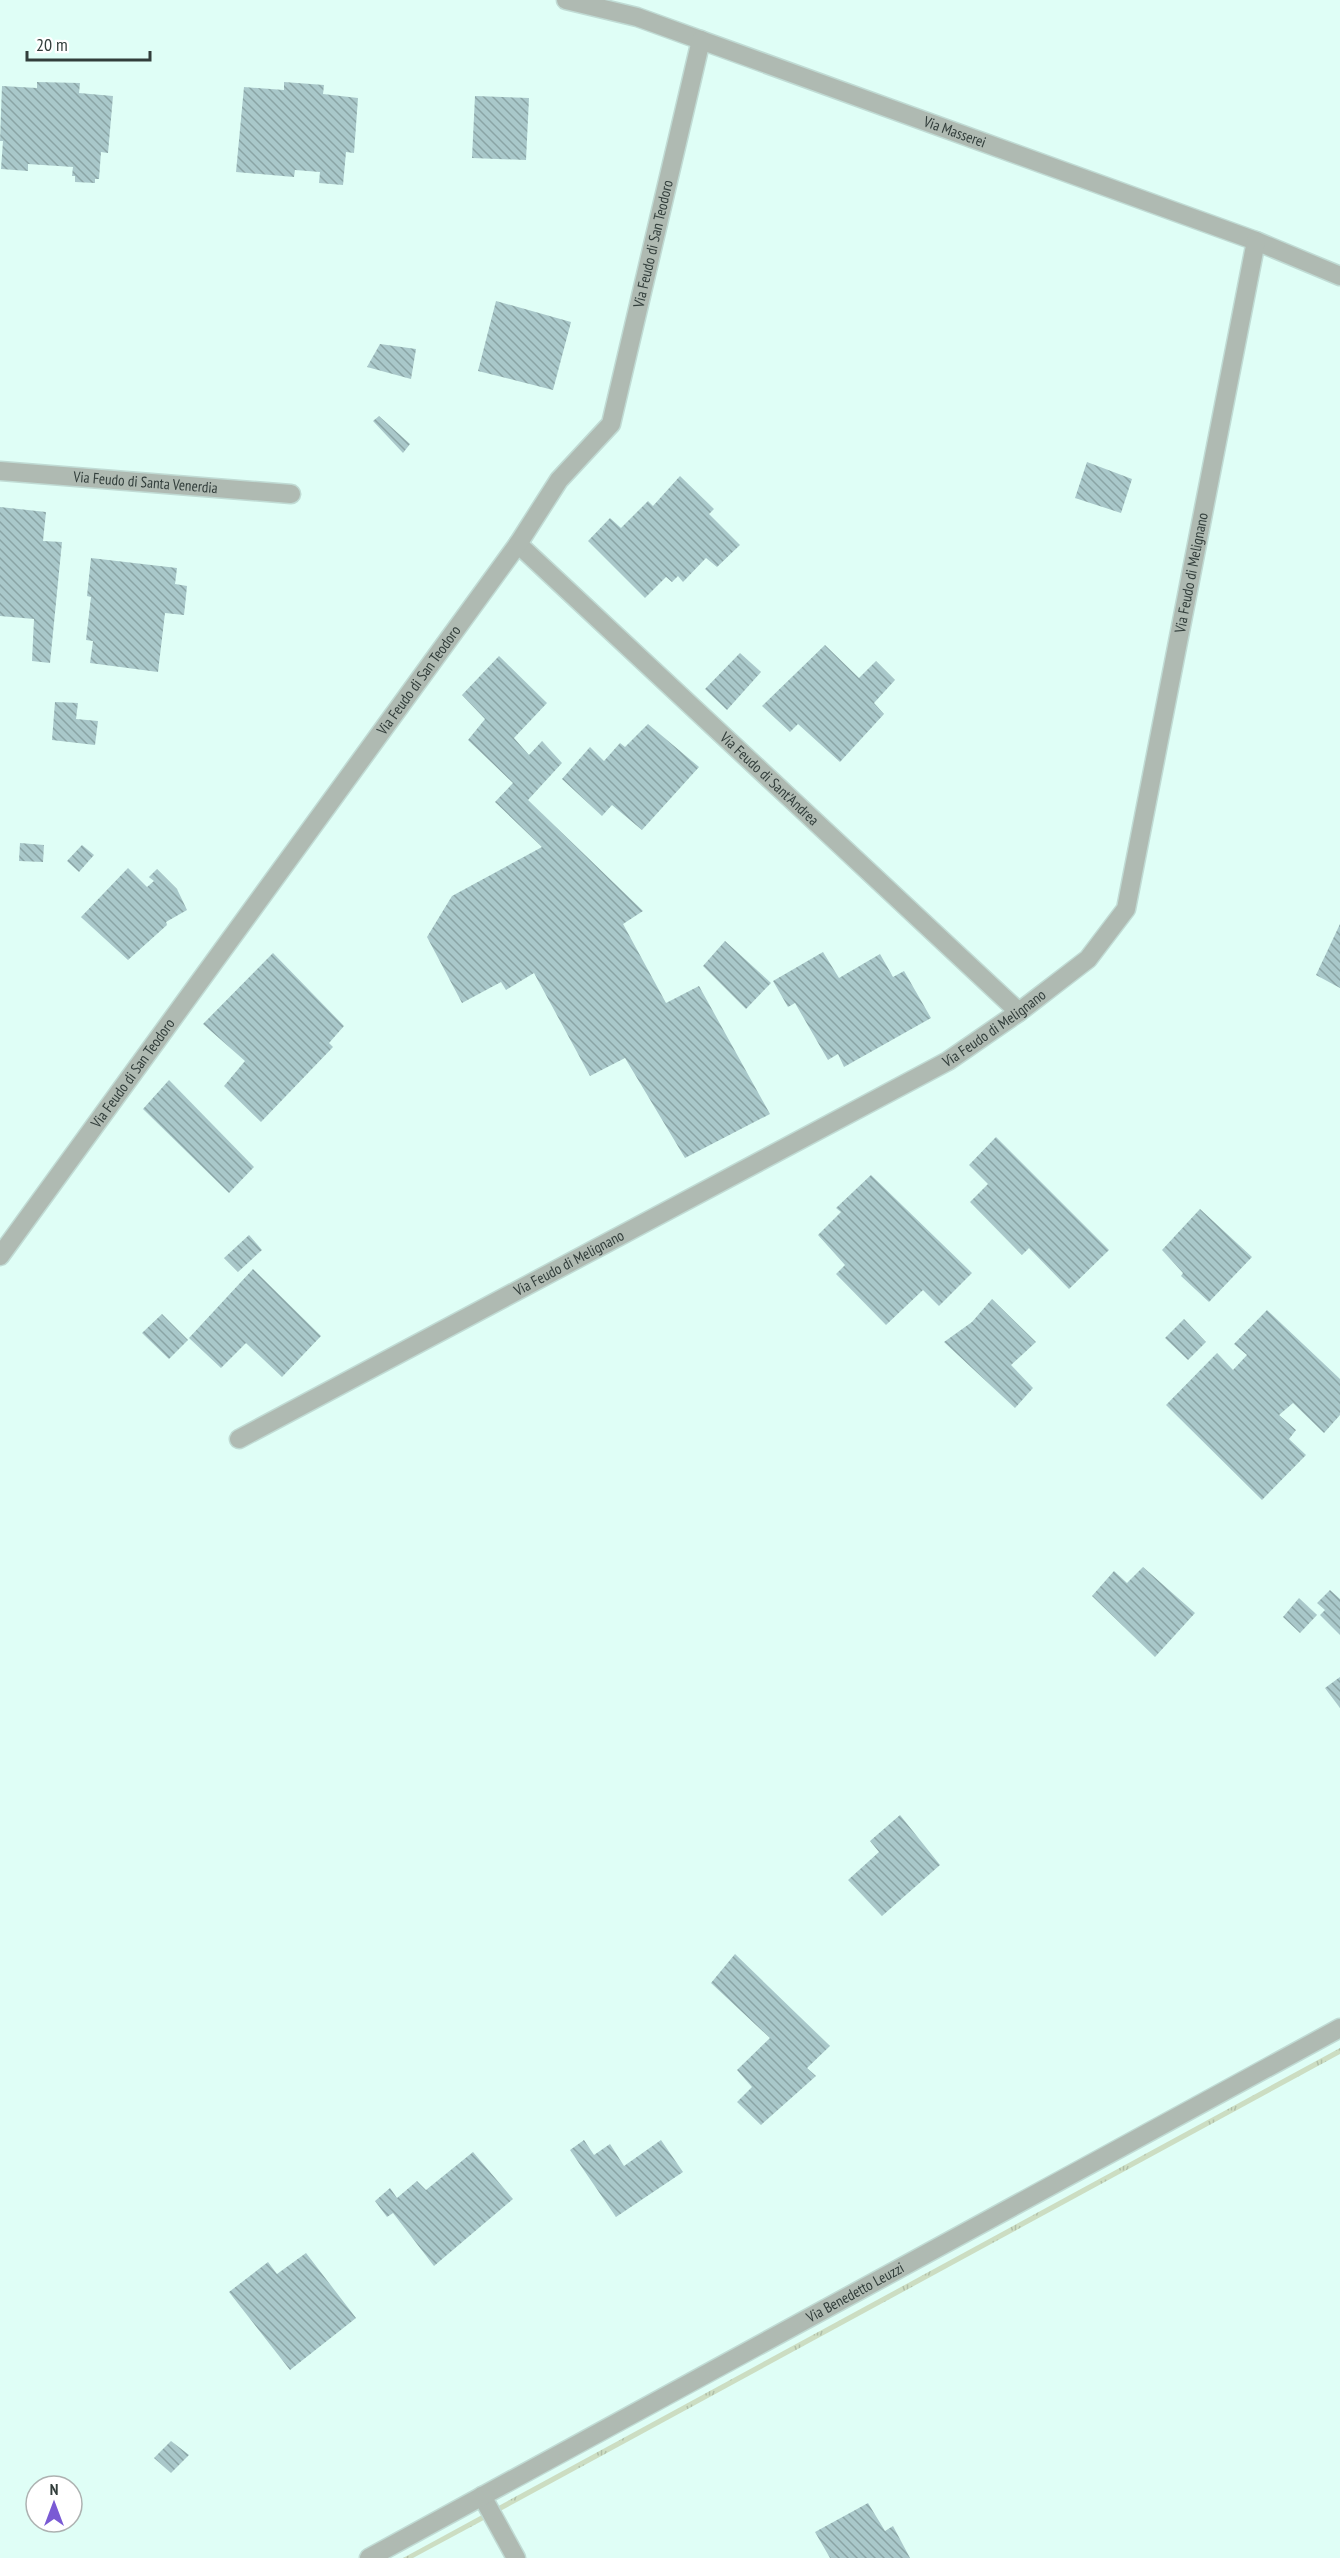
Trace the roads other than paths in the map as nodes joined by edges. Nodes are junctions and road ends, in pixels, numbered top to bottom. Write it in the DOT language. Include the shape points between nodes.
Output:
graph roads {
  1 [pos="566,0"];
  2 [pos="701,40"];
  3 [pos="1256,241"];
  4 [pos="1340,276"];
  5 [pos="0,471"];
  6 [pos="291,494"];
  7 [pos="518,544"];
  8 [pos="1019,1012"];
  9 [pos="0,1257"];
  10 [pos="239,1439"];
  11 [pos="1340,2028"];
  12 [pos="482,2496"];
  13 [pos="369,2558"];
  14 [pos="516,2558"];
  1 -- 2 [label="street, Via Masserei" via="637,17"];
  2 -- 3 [label="street, Via Masserei"];
  2 -- 7 [label="street, Via Feudo di San Teodoro" via="611,424 559,480"];
  3 -- 4 [label="street, Via Masserei"];
  3 -- 8 [label="street, Via Feudo di Melignano" via="1126,909 1088,959"];
  5 -- 6 [label="street, Via Feudo di Santa Venerdia"];
  7 -- 8 [label="street, Via Feudo di Sant'Andrea"];
  7 -- 9 [label="street, Via Feudo di San Teodoro"];
  8 -- 10 [label="street, Via Feudo di Melignano" via="948,1061"];
  11 -- 12 [label="street, Via Benedetto Leuzzi"];
  12 -- 13 [label="street, Via Benedetto Leuzzi"];
  12 -- 14 [label="street"];
}
